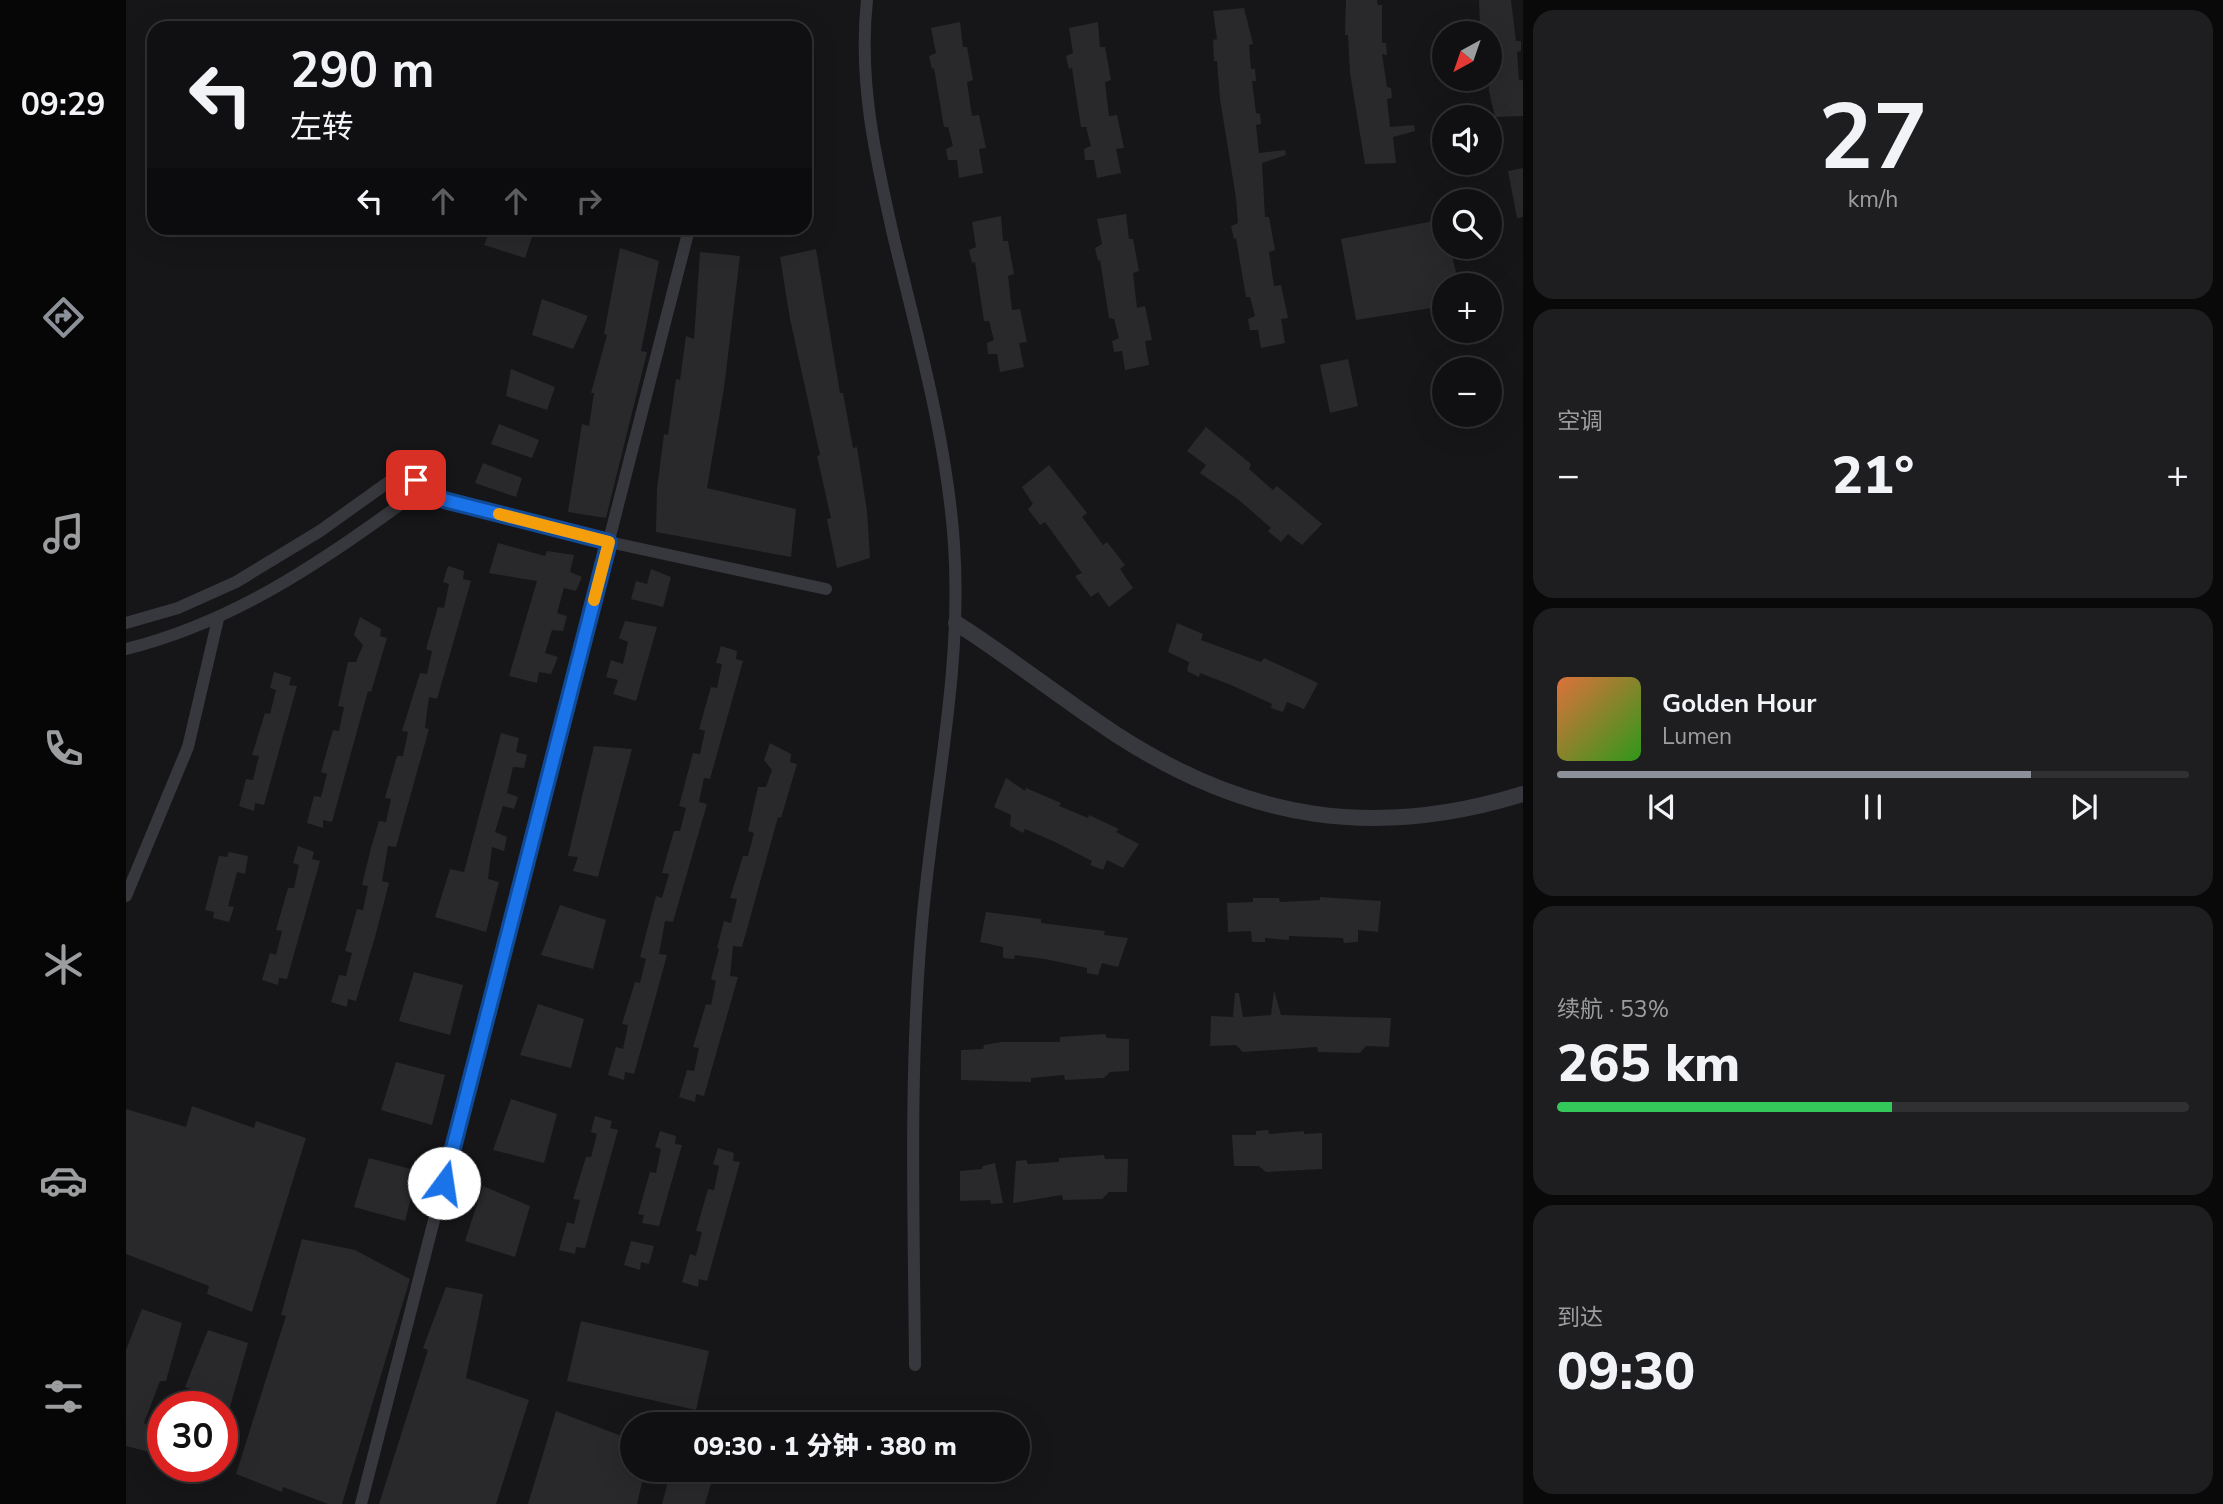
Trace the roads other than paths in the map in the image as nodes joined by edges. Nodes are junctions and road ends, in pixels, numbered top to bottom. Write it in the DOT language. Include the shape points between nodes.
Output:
graph roads {
  1 [pos="866,0"];
  2 [pos="687,235"];
  3 [pos="416,480"];
  4 [pos="609,542"];
  5 [pos="826,589"];
  6 [pos="218,619"];
  7 [pos="126,623"];
  8 [pos="956,623"];
  9 [pos="126,649"];
  10 [pos="1523,794"];
  11 [pos="126,895"];
  12 [pos="915,1365"];
  13 [pos="361,1504"];
  1 -- 8 [label="street" via="865,70 872,139 947,476"];
  2 -- 4 [label="street"];
  3 -- 4 [label="street" via="444,500"];
  3 -- 6 [label="street" via="405,501 362,533 277,588"];
  3 -- 7 [label="street" via="390,481 311,537 236,582 178,608"];
  4 -- 5 [label="street"];
  4 -- 13 [label="street"];
  6 -- 9 [label="street"];
  6 -- 11 [label="street" via="188,747"];
  8 -- 10 [label="street" via="1145,751 1197,779 1254,800 1315,815 1380,820 1450,813"];
  8 -- 12 [label="street" via="946,739 925,887 917,999"];
}
